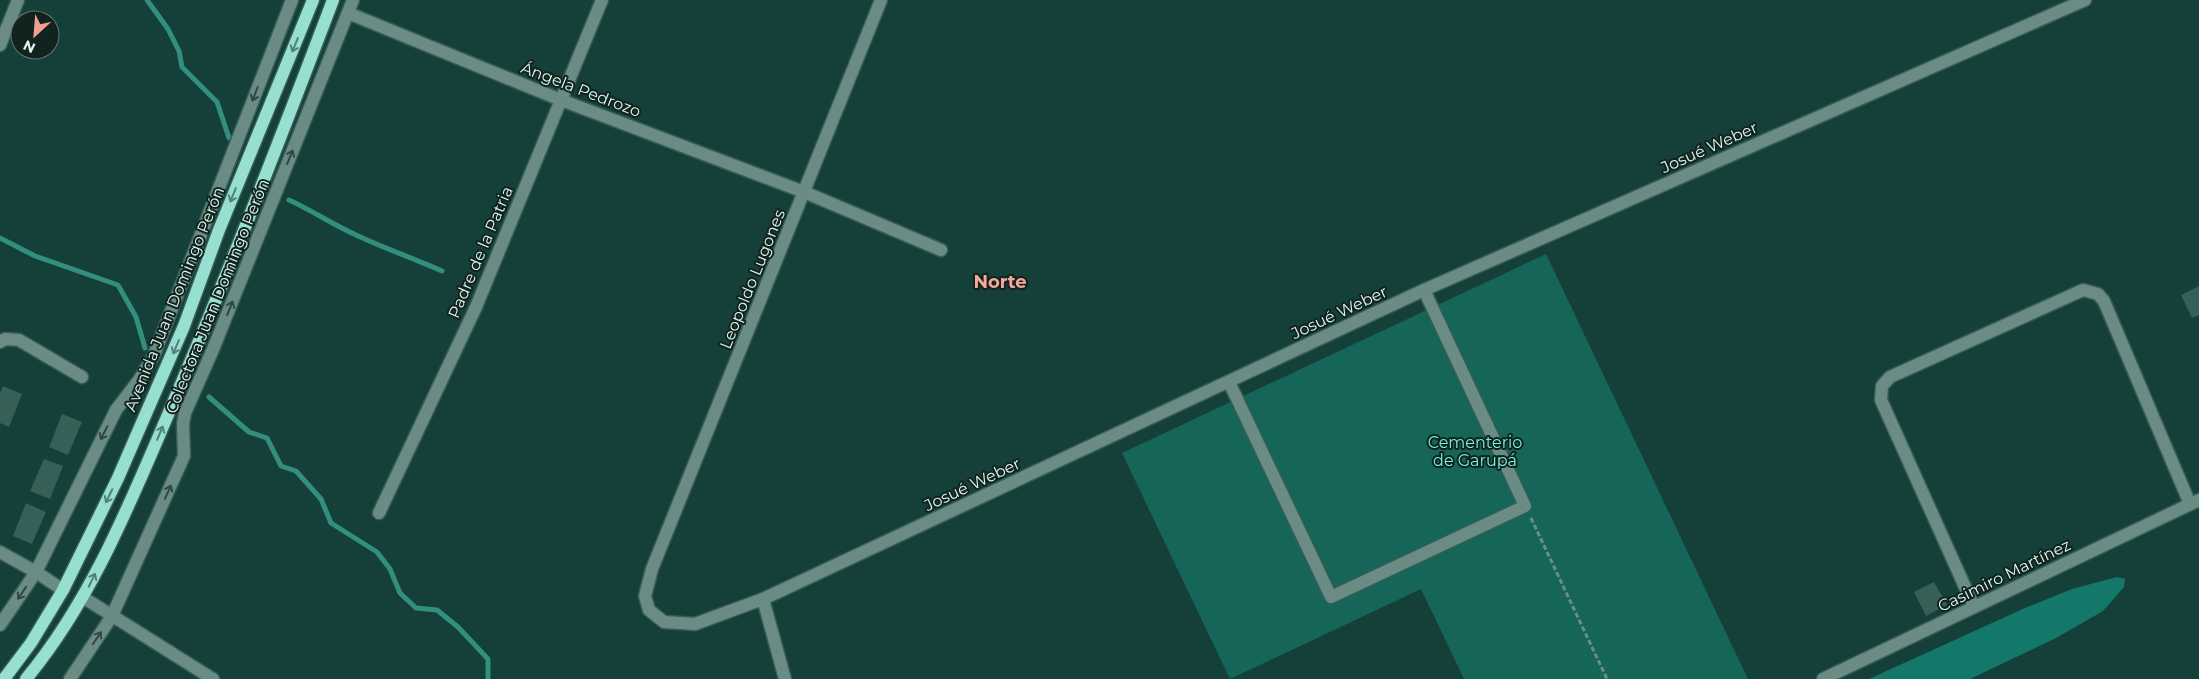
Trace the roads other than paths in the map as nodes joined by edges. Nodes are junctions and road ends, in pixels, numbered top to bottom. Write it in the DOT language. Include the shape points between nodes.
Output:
graph roads {
  1 [pos="18,0"];
  2 [pos="292,0"];
  3 [pos="313,0"];
  4 [pos="333,0"];
  5 [pos="353,0"];
  6 [pos="602,0"];
  7 [pos="881,0"];
  8 [pos="2085,0"];
  9 [pos="348,13"];
  10 [pos="0,45"];
  11 [pos="561,100"];
  12 [pos="804,192"];
  13 [pos="941,250"];
  14 [pos="1424,290"];
  15 [pos="0,342"];
  16 [pos="82,378"];
  17 [pos="1229,382"];
  18 [pos="2195,502"];
  19 [pos="379,512"];
  20 [pos="0,552"];
  21 [pos="652,569"];
  22 [pos="36,572"];
  23 [pos="63,590"];
  24 [pos="84,598"];
  25 [pos="763,599"];
  26 [pos="1974,607"];
  27 [pos="112,616"];
  28 [pos="0,625"];
  29 [pos="4,679"];
  30 [pos="26,679"];
  31 [pos="70,679"];
  32 [pos="213,679"];
  33 [pos="785,679"];
  34 [pos="1823,679"];
  1 -- 10 [label="street"];
  2 -- 22 [label="street, one-way" via="154,355 116,410"];
  3 -- 23 [label="main road, Avenida Juan Domingo Perón, one-way" via="219,230 168,366"];
  24 -- 4 [label="main road, one-way" via="185,377"];
  5 -- 9 [label="street, Colectora Juan Domingo Perón"];
  6 -- 11 [label="street, Padre de la Patria"];
  7 -- 12 [label="street, Leopoldo Lugones"];
  8 -- 14 [label="street, Josué Weber"];
  9 -- 11 [label="street, Ángela Pedrozo"];
  27 -- 9 [label="street, Colectora Juan Domingo Perón, one-way" via="184,456 185,413"];
  11 -- 12 [label="street, Ángela Pedrozo"];
  11 -- 19 [label="street, Padre de la Patria" via="476,307"];
  12 -- 13 [label="street, Ángela Pedrozo"];
  12 -- 21 [label="street, Leopoldo Lugones"];
  14 -- 17 [label="street, Josué Weber"];
  14 -- 17 [label="street" via="1525,506 1331,597"];
  15 -- 16 [label="street" via="19,340"];
  17 -- 25 [label="street, Josué Weber"];
  18 -- 26 [label="street, Casimiro Martínez"];
  18 -- 26 [label="street" via="2098,294 2084,290 1890,377 1882,386 1881,400"];
  20 -- 22 [label="street"];
  21 -- 25 [label="street, Josué Weber" via="645,596 650,610 664,622 695,624"];
  22 -- 23 [label="street"];
  22 -- 28 [label="street, one-way"];
  23 -- 29 [label="main road, Avenida Juan Domingo Perón" via="31,643"];
  24 -- 27 [label="street"];
  24 -- 30 [label="main road"];
  25 -- 33 [label="street"];
  26 -- 34 [label="street, Casimiro Martínez"];
  31 -- 27 [label="street, Colectora Juan Domingo Perón, one-way"];
  27 -- 32 [label="street"];
}
